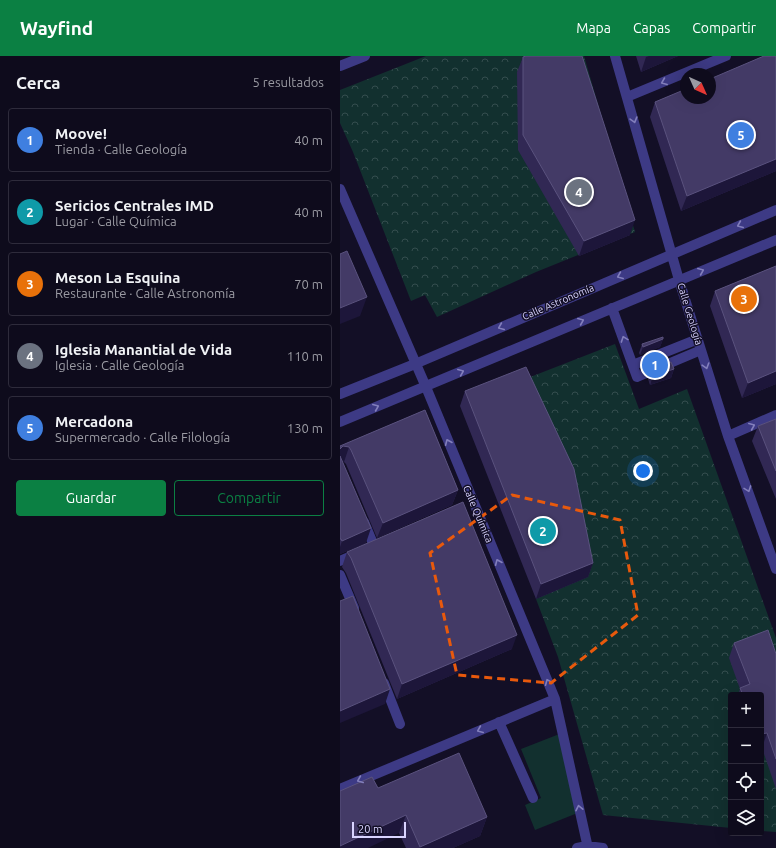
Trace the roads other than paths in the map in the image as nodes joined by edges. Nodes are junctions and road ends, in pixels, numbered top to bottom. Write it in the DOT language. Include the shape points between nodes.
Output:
graph roads {
  1 [pos="365,56"];
  2 [pos="616,56"];
  3 [pos="726,56"];
  4 [pos="340,66"];
  5 [pos="627,97"];
  6 [pos="340,189"];
  7 [pos="776,210"];
  8 [pos="776,240"];
  9 [pos="672,254"];
  10 [pos="679,280"];
  11 [pos="612,308"];
  12 [pos="698,339"];
  13 [pos="702,350"];
  14 [pos="415,364"];
  15 [pos="633,365"];
  16 [pos="426,387"];
  17 [pos="340,394"];
  18 [pos="776,415"];
  19 [pos="340,422"];
  20 [pos="728,436"];
  21 [pos="359,510"];
  22 [pos="340,561"];
  23 [pos="776,569"];
  24 [pos="340,575"];
  25 [pos="345,599"];
  26 [pos="358,618"];
  27 [pos="380,674"];
  28 [pos="555,699"];
  29 [pos="499,722"];
  30 [pos="400,724"];
  31 [pos="340,789"];
  32 [pos="533,798"];
  33 [pos="584,847"];
  34 [pos="603,848"];
  1 -- 4 [label="street"];
  2 -- 5 [label="street, Calle Geología"];
  3 -- 5 [label="street, one-way"];
  5 -- 9 [label="street, Calle Geología, one-way"];
  6 -- 14 [label="street, Calle Química"];
  7 -- 9 [label="street, Calle Astronomía, one-way"];
  10 -- 8 [label="street, one-way"];
  9 -- 10 [label="street, Calle Geología"];
  9 -- 14 [label="street, Calle Astronomía, one-way"];
  10 -- 11 [label="street"];
  10 -- 12 [label="street, Calle Geología"];
  15 -- 11 [label="street, one-way"];
  16 -- 11 [label="street, one-way"];
  12 -- 13 [label="street, Calle Geología"];
  12 -- 15 [label="street"];
  13 -- 15 [label="street" via="637,377"];
  13 -- 20 [label="street, Calle Geología, one-way"];
  14 -- 16 [label="street, Calle Química"];
  14 -- 17 [label="street, Calle Astronomía"];
  19 -- 16 [label="street, one-way"];
  28 -- 16 [label="street, Calle Química, one-way"];
  20 -- 18 [label="street, one-way"];
  20 -- 23 [label="street, Calle Geología, one-way"];
  21 -- 22 [label="street" via="378,545"];
  24 -- 25 [label="street"];
  25 -- 26 [label="street"];
  27 -- 30 [label="street"];
  28 -- 29 [label="street"];
  33 -- 28 [label="street, Calle Química, one-way"];
  29 -- 31 [label="street, one-way"];
  29 -- 32 [label="street"];
  33 -- 34 [label="street"];
}
